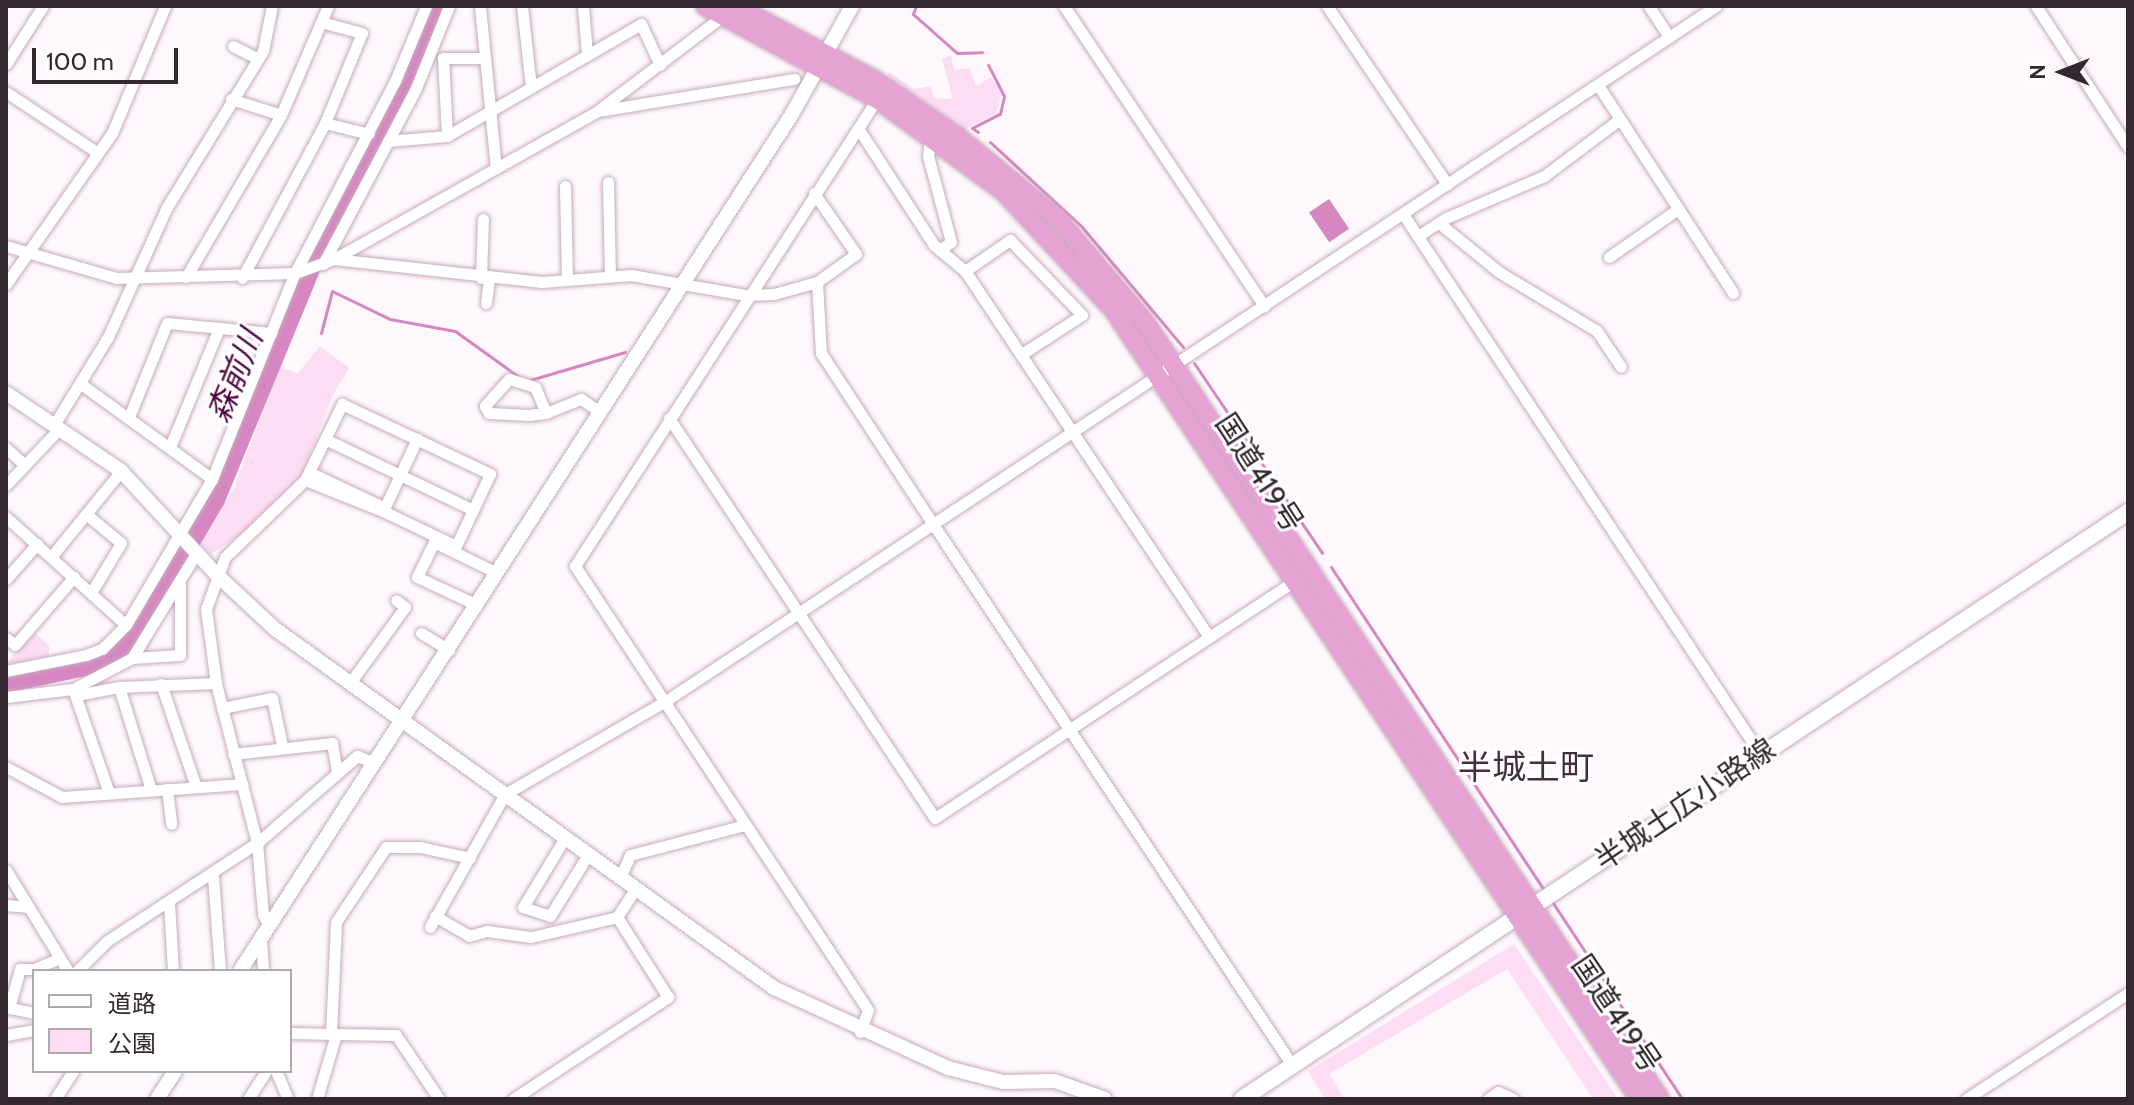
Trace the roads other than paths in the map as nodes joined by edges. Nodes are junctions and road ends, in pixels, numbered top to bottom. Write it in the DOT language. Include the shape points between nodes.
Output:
graph roads {
  1 [pos="43,6"];
  2 [pos="165,6"];
  3 [pos="272,6"];
  4 [pos="328,6"];
  5 [pos="426,6"];
  6 [pos="449,6"];
  7 [pos="480,6"];
  8 [pos="522,6"];
  9 [pos="583,6"];
  10 [pos="705,6"];
  11 [pos="852,6"];
  12 [pos="1064,6"];
  13 [pos="1327,6"];
  14 [pos="1649,6"];
  15 [pos="1716,6"];
  16 [pos="2036,6"];
  17 [pos="733,8"];
  18 [pos="321,22"];
  19 [pos="1669,37"];
  20 [pos="233,46"];
  21 [pos="587,55"];
  22 [pos="483,58"];
  23 [pos="258,59"];
  24 [pos="825,60"];
  25 [pos="6,64"];
  26 [pos="660,65"];
  27 [pos="794,79"];
  28 [pos="1598,85"];
  29 [pos="531,88"];
  30 [pos="6,92"];
  31 [pos="231,99"];
  32 [pos="877,99"];
  33 [pos="596,112"];
  34 [pos="489,113"];
  35 [pos="281,115"];
  36 [pos="1620,119"];
  37 [pos="325,123"];
  38 [pos="858,128"];
  39 [pos="369,134"];
  40 [pos="447,136"];
  41 [pos="930,137"];
  42 [pos="388,141"];
  43 [pos="2128,147"];
  44 [pos="98,153"];
  45 [pos="496,168"];
  46 [pos="608,182"];
  47 [pos="1447,184"];
  48 [pos="565,186"];
  49 [pos="814,193"];
  50 [pos="1678,209"];
  51 [pos="1403,214"];
  52 [pos="483,219"];
  53 [pos="1439,223"];
  54 [pos="1418,236"];
  55 [pos="6,246"];
  56 [pos="939,250"];
  57 [pos="28,253"];
  58 [pos="1609,257"];
  59 [pos="329,262"];
  60 [pos="965,271"];
  61 [pos="295,273"];
  62 [pos="610,276"];
  63 [pos="186,277"];
  64 [pos="242,278"];
  65 [pos="485,278"];
  66 [pos="135,280"];
  67 [pos="567,280"];
  68 [pos="684,282"];
  69 [pos="817,282"];
  70 [pos="6,284"];
  71 [pos="1733,293"];
  72 [pos="746,295"];
  73 [pos="486,303"];
  74 [pos="1264,306"];
  75 [pos="219,328"];
  76 [pos="272,333"];
  77 [pos="1022,354"];
  78 [pos="1621,367"];
  79 [pos="1168,370"];
  80 [pos="81,384"];
  81 [pos="6,393"];
  82 [pos="600,412"];
  83 [pos="546,413"];
  84 [pos="129,417"];
  85 [pos="669,418"];
  86 [pos="57,427"];
  87 [pos="1074,431"];
  88 [pos="325,439"];
  89 [pos="417,439"];
  90 [pos="170,447"];
  91 [pos="6,448"];
  92 [pos="24,464"];
  93 [pos="121,471"];
  94 [pos="400,475"];
  95 [pos="307,476"];
  96 [pos="212,479"];
  97 [pos="6,485"];
  98 [pos="384,510"];
  99 [pos="473,510"];
  100 [pos="2128,512"];
  101 [pos="86,514"];
  102 [pos="6,517"];
  103 [pos="933,524"];
  104 [pos="182,535"];
  105 [pos="37,544"];
  106 [pos="197,552"];
  107 [pos="51,557"];
  108 [pos="497,573"];
  109 [pos="217,575"];
  110 [pos="74,577"];
  111 [pos="6,579"];
  112 [pos="1296,580"];
  113 [pos="180,584"];
  114 [pos="91,593"];
  115 [pos="396,600"];
  116 [pos="477,605"];
  117 [pos="799,613"];
  118 [pos="126,625"];
  119 [pos="421,633"];
  120 [pos="1209,637"];
  121 [pos="6,638"];
  122 [pos="449,650"];
  123 [pos="132,658"];
  124 [pos="6,671"];
  125 [pos="216,683"];
  126 [pos="350,683"];
  127 [pos="161,684"];
  128 [pos="119,687"];
  129 [pos="75,692"];
  130 [pos="6,697"];
  131 [pos="664,702"];
  132 [pos="222,708"];
  133 [pos="403,721"];
  134 [pos="1070,731"];
  135 [pos="282,745"];
  136 [pos="233,754"];
  137 [pos="1761,755"];
  138 [pos="373,762"];
  139 [pos="6,767"];
  140 [pos="337,770"];
  141 [pos="243,784"];
  142 [pos="196,787"];
  143 [pos="167,789"];
  144 [pos="151,790"];
  145 [pos="109,793"];
  146 [pos="505,794"];
  147 [pos="171,824"];
  148 [pos="745,825"];
  149 [pos="566,836"];
  150 [pos="257,843"];
  151 [pos="589,853"];
  152 [pos="470,858"];
  153 [pos="6,870"];
  154 [pos="213,876"];
  155 [pos="621,876"];
  156 [pos="636,888"];
  157 [pos="169,902"];
  158 [pos="1536,904"];
  159 [pos="6,905"];
  160 [pos="29,907"];
  161 [pos="617,917"];
  162 [pos="265,932"];
  163 [pos="60,958"];
  164 [pos="67,969"];
  165 [pos="79,969"];
  166 [pos="173,969"];
  167 [pos="220,969"];
  168 [pos="241,969"];
  169 [pos="263,969"];
  170 [pos="2128,993"];
  171 [pos="7,1008"];
  172 [pos="32,1013"];
  173 [pos="32,1030"];
  174 [pos="860,1032"];
  175 [pos="292,1033"];
  176 [pos="334,1034"];
  177 [pos="6,1035"];
  178 [pos="1292,1065"];
  179 [pos="72,1073"];
  180 [pos="174,1073"];
  181 [pos="265,1073"];
  182 [pos="277,1073"];
  183 [pos="55,1099"];
  184 [pos="157,1099"];
  185 [pos="248,1099"];
  186 [pos="288,1099"];
  187 [pos="317,1099"];
  188 [pos="439,1099"];
  189 [pos="513,1099"];
  190 [pos="1105,1099"];
  191 [pos="1242,1099"];
  192 [pos="1488,1099"];
  193 [pos="1514,1099"];
  194 [pos="1639,1099"];
  195 [pos="1660,1099"];
  196 [pos="1966,1099"];
  1 -- 25 [label="street"];
  2 -- 44 [label="street" via="125,107"];
  3 -- 23 [label="street"];
  4 -- 18 [label="street"];
  5 -- 39 [label="street"];
  6 -- 42 [label="street"];
  7 -- 22 [label="street"];
  8 -- 29 [label="street"];
  9 -- 21 [label="street"];
  10 -- 17 [label="highway, 国道419号"];
  11 -- 24 [label="street"];
  12 -- 74 [label="street"];
  13 -- 47 [label="street"];
  14 -- 19 [label="street"];
  15 -- 19 [label="street"];
  16 -- 43 [label="street"];
  17 -- 24 [label="highway, 国道419号"];
  17 -- 26 [label="street"];
  18 -- 35 [label="street"];
  18 -- 37 [label="street" via="362,33"];
  19 -- 28 [label="street"];
  20 -- 23 [label="street"];
  21 -- 26 [label="street" via="641,24"];
  21 -- 29 [label="street"];
  22 -- 34 [label="street"];
  22 -- 40 [label="street" via="443,58"];
  23 -- 31 [label="street"];
  24 -- 32 [label="highway, 国道419号"];
  24 -- 68 [label="street"];
  24 -- 79 [label="highway, 国道419号" via="958,137 1056,217"];
  26 -- 33 [label="street"];
  27 -- 33 [label="street"];
  28 -- 36 [label="street"];
  28 -- 47 [label="street"];
  29 -- 34 [label="street"];
  30 -- 44 [label="street"];
  31 -- 35 [label="street"];
  31 -- 66 [label="street" via="200,161 167,207"];
  32 -- 38 [label="street"];
  32 -- 41 [label="highway, 国道419号"];
  33 -- 45 [label="street"];
  34 -- 40 [label="street"];
  34 -- 45 [label="street"];
  35 -- 63 [label="street"];
  36 -- 50 [label="street"];
  36 -- 53 [label="street" via="1544,176"];
  37 -- 39 [label="street"];
  37 -- 64 [label="street"];
  38 -- 49 [label="street"];
  38 -- 56 [label="street"];
  39 -- 61 [label="street"];
  40 -- 42 [label="street"];
  41 -- 56 [label="street" via="928,156 951,242"];
  41 -- 79 [label="highway, 国道419号" via="1002,190"];
  42 -- 59 [label="street"];
  44 -- 57 [label="street"];
  45 -- 59 [label="street"];
  46 -- 62 [label="street"];
  47 -- 51 [label="street"];
  48 -- 67 [label="street"];
  49 -- 69 [label="street" via="856,254"];
  49 -- 72 [label="street"];
  50 -- 58 [label="street"];
  50 -- 71 [label="street"];
  51 -- 54 [label="street"];
  51 -- 74 [label="street"];
  52 -- 65 [label="street"];
  53 -- 54 [label="street"];
  53 -- 78 [label="street" via="1499,272 1597,331"];
  54 -- 137 [label="street"];
  55 -- 57 [label="street"];
  56 -- 60 [label="street"];
  57 -- 66 [label="street"];
  57 -- 70 [label="street"];
  59 -- 61 [label="street"];
  59 -- 65 [label="street"];
  60 -- 77 [label="street"];
  60 -- 77 [label="street" via="1010,240 1082,315"];
  61 -- 64 [label="street"];
  61 -- 76 [label="street"];
  62 -- 67 [label="street"];
  62 -- 68 [label="street"];
  63 -- 64 [label="street"];
  63 -- 66 [label="street"];
  65 -- 67 [label="street"];
  65 -- 73 [label="street"];
  66 -- 80 [label="street"];
  68 -- 72 [label="street"];
  68 -- 82 [label="street"];
  69 -- 72 [label="street" via="774,294"];
  69 -- 103 [label="street" via="821,353"];
  72 -- 85 [label="street"];
  74 -- 79 [label="street"];
  75 -- 76 [label="street"];
  75 -- 84 [label="street" via="167,323"];
  75 -- 90 [label="street"];
  76 -- 96 [label="street"];
  77 -- 87 [label="street"];
  79 -- 87 [label="street"];
  79 -- 112 [label="highway, 国道419号"];
  79 -- 158 [label="highway, 国道419号"];
  80 -- 84 [label="street"];
  80 -- 86 [label="street"];
  81 -- 86 [label="street"];
  82 -- 83 [label="street" via="581,399"];
  82 -- 108 [label="street"];
  83 -- 83 [label="street" via="489,413 485,406 509,379 535,387"];
  84 -- 90 [label="street"];
  85 -- 117 [label="street"];
  85 -- 131 [label="street" via="575,566"];
  86 -- 92 [label="street"];
  86 -- 93 [label="street"];
  87 -- 103 [label="street"];
  87 -- 120 [label="street"];
  88 -- 89 [label="street" via="342,404"];
  88 -- 94 [label="street"];
  88 -- 95 [label="street"];
  89 -- 94 [label="street"];
  89 -- 99 [label="street" via="490,474"];
  90 -- 96 [label="street"];
  91 -- 92 [label="street"];
  92 -- 97 [label="street"];
  93 -- 101 [label="street"];
  93 -- 104 [label="street"];
  94 -- 98 [label="street"];
  94 -- 99 [label="street"];
  95 -- 98 [label="street" via="371,511"];
  95 -- 109 [label="street" via="235,544"];
  96 -- 104 [label="street"];
  98 -- 99 [label="street" via="456,546"];
  100 -- 137 [label="main road, 半城土広小路線"];
  101 -- 107 [label="street"];
  101 -- 114 [label="street" via="121,543"];
  102 -- 105 [label="street"];
  103 -- 117 [label="street"];
  103 -- 134 [label="street"];
  104 -- 106 [label="street"];
  104 -- 118 [label="street"];
  105 -- 107 [label="street"];
  105 -- 111 [label="street"];
  106 -- 109 [label="street"];
  106 -- 113 [label="street"];
  107 -- 110 [label="street"];
  108 -- 116 [label="street"];
  108 -- 116 [label="street" via="434,542 417,577"];
  109 -- 125 [label="street" via="206,609"];
  109 -- 126 [label="street" via="275,629"];
  110 -- 114 [label="street"];
  110 -- 121 [label="street" via="15,645"];
  112 -- 120 [label="street"];
  112 -- 158 [label="highway, 国道419号"];
  113 -- 123 [label="street"];
  113 -- 123 [label="street" via="180,655"];
  114 -- 118 [label="street"];
  115 -- 126 [label="street" via="405,607"];
  116 -- 122 [label="street"];
  117 -- 131 [label="street"];
  117 -- 134 [label="street" via="935,818"];
  118 -- 124 [label="street" via="102,649"];
  119 -- 122 [label="street"];
  120 -- 134 [label="street"];
  122 -- 133 [label="street"];
  123 -- 129 [label="street"];
  125 -- 127 [label="street"];
  125 -- 132 [label="street"];
  126 -- 133 [label="street"];
  127 -- 128 [label="street"];
  127 -- 142 [label="street"];
  128 -- 129 [label="street"];
  128 -- 144 [label="street"];
  129 -- 130 [label="street"];
  129 -- 145 [label="street"];
  131 -- 146 [label="street"];
  131 -- 148 [label="street"];
  132 -- 135 [label="street" via="272,698"];
  132 -- 136 [label="street"];
  133 -- 138 [label="street"];
  133 -- 146 [label="street"];
  134 -- 178 [label="street"];
  135 -- 136 [label="street"];
  135 -- 140 [label="street" via="332,743"];
  136 -- 141 [label="street"];
  137 -- 158 [label="main road, 半城土広小路線"];
  138 -- 140 [label="street" via="357,756"];
  138 -- 162 [label="street"];
  139 -- 145 [label="street" via="62,797"];
  140 -- 150 [label="street"];
  141 -- 142 [label="street"];
  141 -- 150 [label="street"];
  142 -- 143 [label="street"];
  143 -- 144 [label="street"];
  143 -- 147 [label="street"];
  144 -- 145 [label="street"];
  146 -- 149 [label="street"];
  146 -- 152 [label="street"];
  148 -- 155 [label="street" via="630,855"];
  148 -- 174 [label="street" via="868,1010"];
  149 -- 151 [label="street"];
  149 -- 151 [label="street" via="523,907 550,916"];
  150 -- 154 [label="street"];
  150 -- 162 [label="street"];
  151 -- 155 [label="street"];
  152 -- 161 [label="street" via="433,922 469,936 487,931 531,937"];
  152 -- 176 [label="street" via="420,847 386,847 336,922"];
  153 -- 160 [label="street"];
  154 -- 157 [label="street"];
  154 -- 167 [label="street"];
  155 -- 156 [label="street"];
  156 -- 161 [label="street"];
  156 -- 174 [label="street" via="774,988"];
  157 -- 165 [label="street" via="107,941"];
  157 -- 166 [label="street"];
  158 -- 178 [label="main road, 半城土広小路線"];
  158 -- 194 [label="highway, 国道419号"];
  158 -- 195 [label="highway, 国道419号"];
  159 -- 160 [label="street"];
  160 -- 163 [label="street"];
  161 -- 189 [label="street" via="668,997"];
  162 -- 168 [label="street"];
  162 -- 169 [label="street"];
  163 -- 164 [label="street"];
  163 -- 171 [label="street" via="20,969"];
  170 -- 196 [label="street"];
  171 -- 172 [label="street"];
  173 -- 177 [label="street"];
  174 -- 190 [label="street" via="977,1077 1015,1083 1055,1081"];
  175 -- 176 [label="street"];
  176 -- 187 [label="street"];
  176 -- 188 [label="street" via="396,1035"];
  178 -- 191 [label="main road, 半城土広小路線"];
  179 -- 183 [label="street"];
  180 -- 184 [label="street"];
  181 -- 185 [label="street"];
  182 -- 186 [label="street"];
  192 -- 193 [label="street" via="1498,1092"];
}
